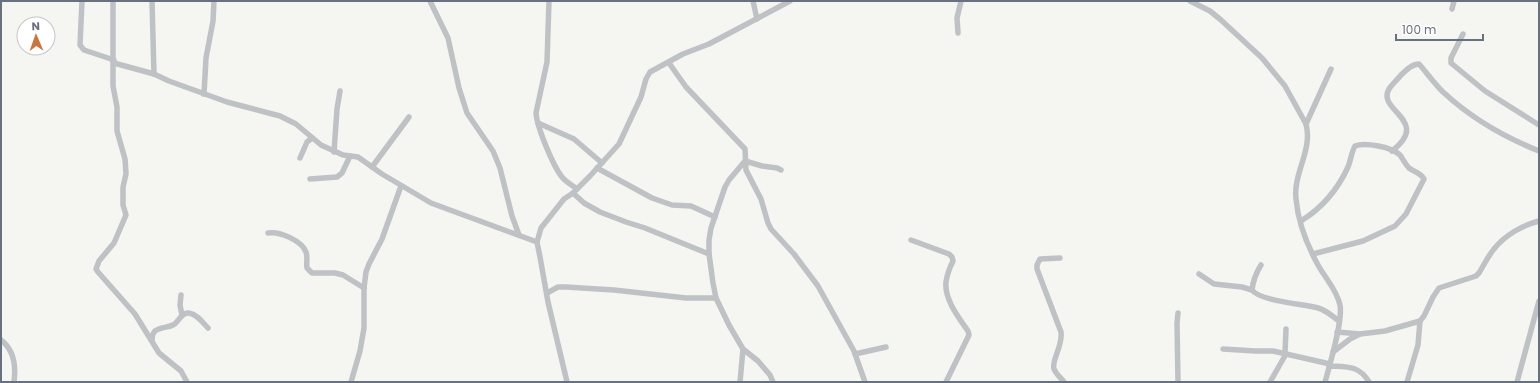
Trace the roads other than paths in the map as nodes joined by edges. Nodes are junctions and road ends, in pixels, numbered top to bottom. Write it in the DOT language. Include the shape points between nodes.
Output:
graph roads {
  1 [pos="82,1"];
  2 [pos="113,1"];
  3 [pos="152,1"];
  4 [pos="214,1"];
  5 [pos="430,1"];
  6 [pos="549,1"];
  7 [pos="753,1"];
  8 [pos="790,1"];
  9 [pos="961,1"];
  10 [pos="1190,1"];
  11 [pos="1454,1"];
  12 [pos="1452,9"];
  13 [pos="757,19"];
  14 [pos="958,33"];
  15 [pos="1463,34"];
  16 [pos="114,61"];
  17 [pos="669,63"];
  18 [pos="1331,69"];
  19 [pos="154,74"];
  20 [pos="340,91"];
  21 [pos="204,94"];
  22 [pos="409,117"];
  23 [pos="538,122"];
  24 [pos="1306,124"];
  25 [pos="1539,125"];
  26 [pos="312,138"];
  27 [pos="1392,151"];
  28 [pos="1539,151"];
  29 [pos="334,152"];
  30 [pos="350,156"];
  31 [pos="300,158"];
  32 [pos="745,161"];
  33 [pos="602,163"];
  34 [pos="372,167"];
  35 [pos="598,168"];
  36 [pos="781,170"];
  37 [pos="310,179"];
  38 [pos="402,186"];
  39 [pos="575,191"];
  40 [pos="715,217"];
  41 [pos="1300,221"];
  42 [pos="1539,222"];
  43 [pos="268,233"];
  44 [pos="519,235"];
  45 [pos="911,240"];
  46 [pos="538,242"];
  47 [pos="709,254"];
  48 [pos="1313,254"];
  49 [pos="1060,258"];
  50 [pos="1261,265"];
  51 [pos="1199,274"];
  52 [pos="364,288"];
  53 [pos="1252,290"];
  54 [pos="547,293"];
  55 [pos="180,295"];
  56 [pos="716,298"];
  57 [pos="1539,301"];
  58 [pos="1178,313"];
  59 [pos="182,315"];
  60 [pos="1339,321"];
  61 [pos="1420,321"];
  62 [pos="208,328"];
  63 [pos="1286,329"];
  64 [pos="1337,332"];
  65 [pos="1360,334"];
  66 [pos="1,340"];
  67 [pos="152,340"];
  68 [pos="886,347"];
  69 [pos="743,349"];
  70 [pos="1223,349"];
  71 [pos="1332,352"];
  72 [pos="855,354"];
  73 [pos="1286,354"];
  74 [pos="1329,365"];
  75 [pos="14,382"];
  76 [pos="187,382"];
  77 [pos="351,382"];
  78 [pos="567,382"];
  79 [pos="740,382"];
  80 [pos="773,382"];
  81 [pos="865,382"];
  82 [pos="946,382"];
  83 [pos="1064,382"];
  84 [pos="1178,382"];
  85 [pos="1270,382"];
  86 [pos="1325,382"];
  87 [pos="1369,382"];
  88 [pos="1407,382"];
  89 [pos="1518,382"];
  1 -- 16 [label="street" via="80,45 84,50"];
  2 -- 16 [label="street"];
  3 -- 19 [label="street"];
  4 -- 21 [label="street" via="214,21 206,58"];
  5 -- 44 [label="street" via="448,38 467,113 489,145 500,168"];
  6 -- 23 [label="street" via="547,62 536,113"];
  7 -- 13 [label="street"];
  8 -- 13 [label="street"];
  9 -- 14 [label="street" via="957,18"];
  10 -- 24 [label="street" via="1210,11 1262,58 1285,86"];
  11 -- 12 [label="street"];
  13 -- 17 [label="street"];
  15 -- 25 [label="street" via="1450,58 1450,64 1485,91"];
  16 -- 19 [label="street"];
  16 -- 67 [label="street" via="113,86 117,107 117,131 125,159 126,174 122,187 126,215 114,243 99,261 96,269 135,314"];
  17 -- 32 [label="street" via="686,87 745,149"];
  17 -- 33 [label="street" via="650,72 619,144"];
  18 -- 24 [label="street"];
  19 -- 21 [label="street"];
  20 -- 29 [label="street"];
  21 -- 26 [label="street" via="280,116 296,124"];
  22 -- 34 [label="street"];
  23 -- 33 [label="street" via="574,139"];
  23 -- 39 [label="street" via="549,152 562,176"];
  24 -- 41 [label="street" via="1306,151 1295,197"];
  26 -- 29 [label="street"];
  26 -- 31 [label="street" via="307,142"];
  27 -- 28 [label="street" via="1404,140 1407,132 1406,125 1389,102 1389,89 1410,67 1419,64 1444,93 1478,119 1508,138"];
  27 -- 41 [label="street" via="1379,146 1355,146 1345,174 1334,191 1316,212"];
  27 -- 48 [label="street" via="1424,179 1406,214 1395,226 1363,241"];
  29 -- 30 [label="street"];
  30 -- 34 [label="street" via="358,157"];
  30 -- 37 [label="street" via="342,173 337,177"];
  32 -- 36 [label="street"];
  32 -- 40 [label="street" via="725,187"];
  32 -- 72 [label="street" via="748,177 760,196 771,229 818,286"];
  33 -- 35 [label="street"];
  34 -- 38 [label="street"];
  35 -- 39 [label="street"];
  35 -- 40 [label="street" via="652,198 672,205 691,206"];
  38 -- 44 [label="street" via="431,203"];
  38 -- 52 [label="street" via="382,240 366,272"];
  39 -- 46 [label="street" via="564,199 541,228"];
  39 -- 47 [label="street" via="584,203 600,212"];
  40 -- 47 [label="street" via="709,240"];
  41 -- 48 [label="street"];
  42 -- 61 [label="street" via="1529,223 1500,242 1476,276 1439,288"];
  43 -- 52 [label="street" via="280,233 301,245 307,255 307,268 312,273 343,275"];
  44 -- 46 [label="street"];
  45 -- 82 [label="street" via="950,254 953,261 945,283 947,293 969,335"];
  46 -- 54 [label="street"];
  47 -- 56 [label="street"];
  48 -- 60 [label="street" via="1338,296"];
  49 -- 83 [label="street" via="1040,259 1037,269 1061,332 1062,340 1053,365"];
  50 -- 53 [label="street"];
  51 -- 53 [label="street" via="1218,285"];
  52 -- 77 [label="street" via="364,328"];
  53 -- 60 [label="street" via="1260,296 1318,308"];
  54 -- 56 [label="street" via="558,287 566,287 686,298"];
  54 -- 78 [label="street"];
  55 -- 59 [label="street"];
  56 -- 69 [label="street"];
  57 -- 89 [label="street"];
  58 -- 84 [label="street"];
  59 -- 62 [label="street" via="196,315"];
  59 -- 67 [label="street" via="173,325 155,332"];
  60 -- 64 [label="street"];
  61 -- 65 [label="street" via="1385,331"];
  61 -- 88 [label="street" via="1418,345"];
  63 -- 73 [label="street"];
  64 -- 65 [label="street"];
  64 -- 71 [label="street"];
  65 -- 71 [label="street"];
  66 -- 75 [label="street" via="10,348 15,368"];
  67 -- 76 [label="street" via="159,353 181,371"];
  68 -- 72 [label="street"];
  69 -- 79 [label="street"];
  69 -- 80 [label="street" via="758,361"];
  70 -- 73 [label="street"];
  71 -- 74 [label="street"];
  72 -- 81 [label="street"];
  73 -- 74 [label="street"];
  73 -- 85 [label="street"];
  74 -- 86 [label="street"];
  74 -- 87 [label="street" via="1356,368"];
}
